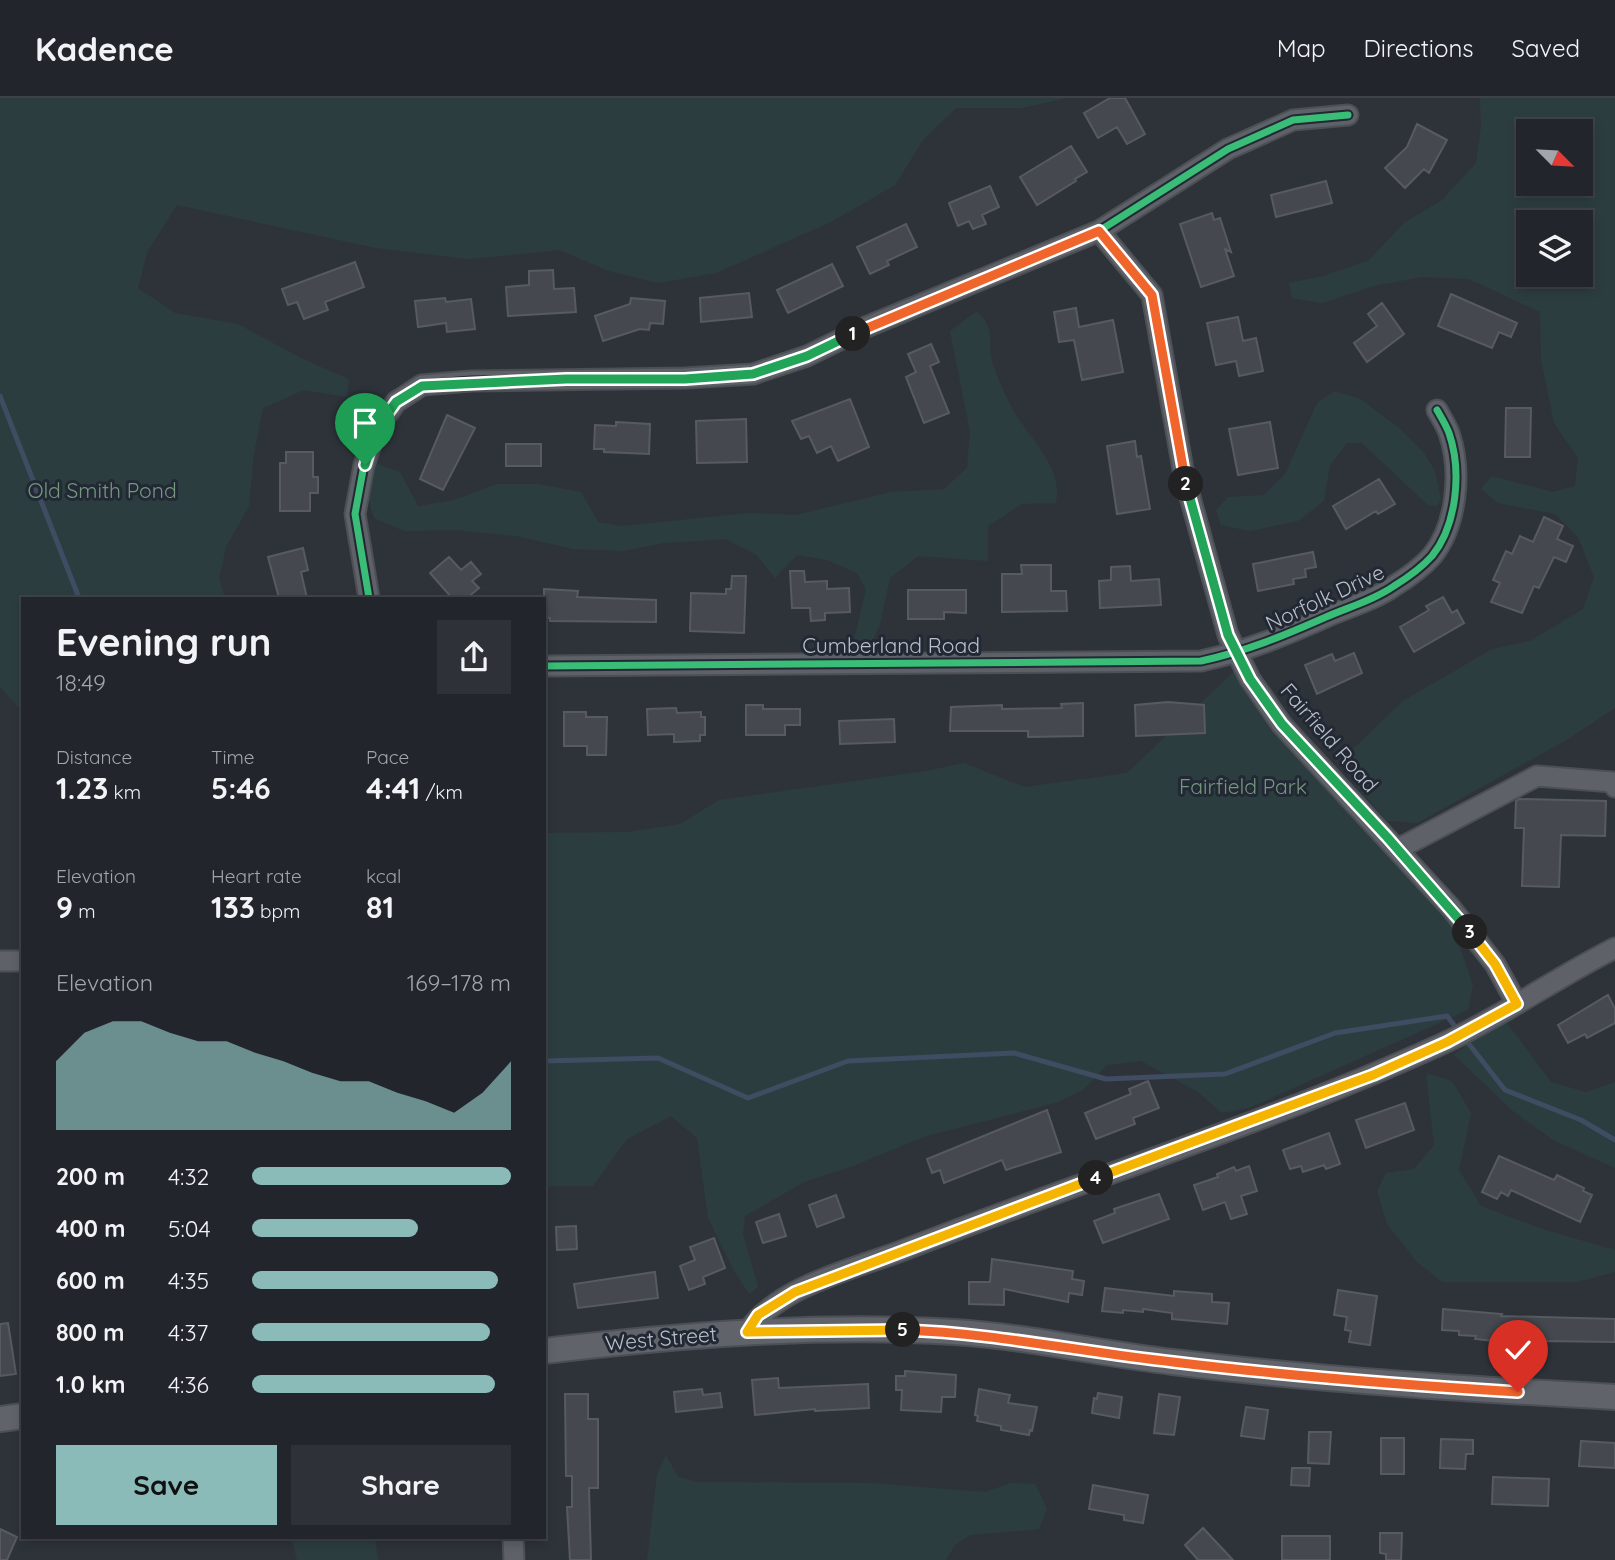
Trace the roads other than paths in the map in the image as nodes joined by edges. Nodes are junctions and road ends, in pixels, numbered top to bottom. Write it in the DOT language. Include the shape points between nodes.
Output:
graph roads {
  1 [pos="1348,115"];
  2 [pos="1099,231"];
  3 [pos="1437,410"];
  4 [pos="369,597"];
  5 [pos="1237,653"];
  6 [pos="546,666"];
  7 [pos="1615,787"];
  8 [pos="1398,849"];
  9 [pos="1615,948"];
  10 [pos="0,961"];
  11 [pos="21,961"];
  12 [pos="1517,1004"];
  13 [pos="747,1332"];
  14 [pos="546,1351"];
  15 [pos="1615,1398"];
  16 [pos="21,1416"];
  17 [pos="0,1419"];
  18 [pos="513,1539"];
  19 [pos="514,1560"];
  1 -- 2 [label="street" via="1293,120 1228,149"];
  2 -- 4 [label="street" via="807,356 753,374 422,386 396,402 376,430 365,465 355,514"];
  2 -- 5 [label="street, Fairfield Road" via="1152,295 1184,475"];
  3 -- 5 [label="street, Norfolk Drive" via="1449,433 1455,493 1444,536 1431,557 1374,598"];
  5 -- 6 [label="street, Cumberland Road" via="1201,661"];
  5 -- 8 [label="street, Fairfield Road" via="1282,724"];
  7 -- 8 [label="street" via="1612,782 1537,776"];
  8 -- 12 [label="street, Fairfield Road" via="1495,964"];
  9 -- 12 [label="street, West Street"];
  10 -- 11 [label="street"];
  12 -- 13 [label="street, West Street" via="1447,1042 1283,1109 795,1292 758,1315"];
  13 -- 14 [label="main road, West Street"];
  13 -- 15 [label="main road" via="957,1332 1326,1379"];
  16 -- 17 [label="main road"];
  18 -- 19 [label="street"];
}
